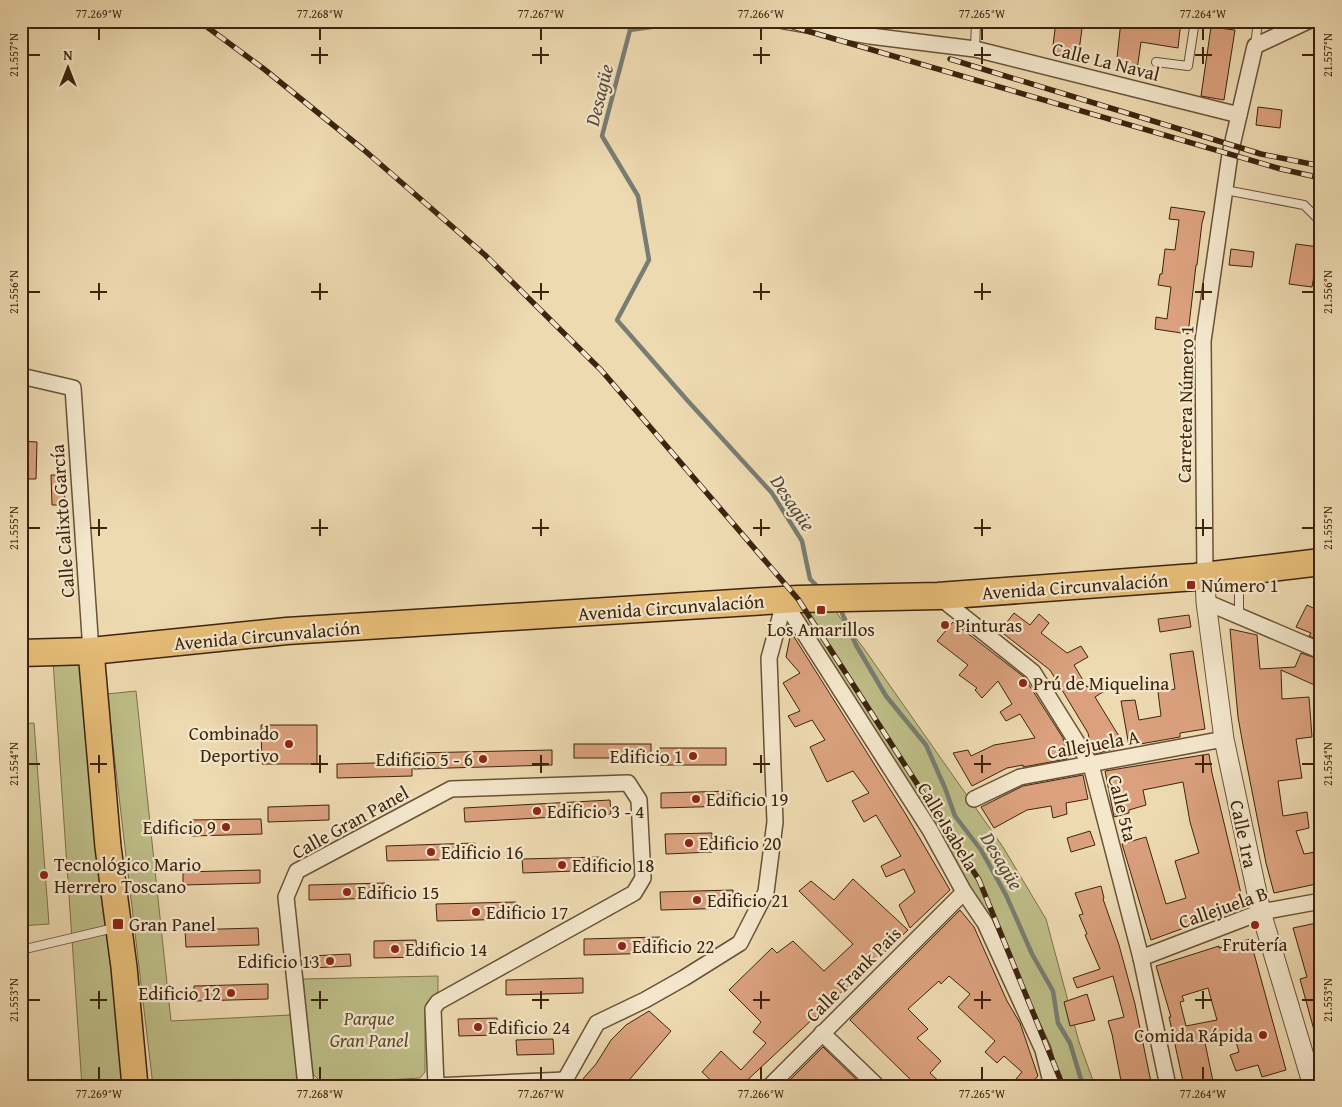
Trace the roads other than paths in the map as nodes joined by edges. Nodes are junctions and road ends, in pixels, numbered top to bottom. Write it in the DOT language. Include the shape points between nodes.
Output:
graph roads {
  1 [pos="784,21"];
  2 [pos="976,21"];
  3 [pos="1195,21"];
  4 [pos="1258,21"];
  5 [pos="1308,21"];
  6 [pos="1255,40"];
  7 [pos="975,49"];
  8 [pos="1156,62"];
  9 [pos="1239,115"];
  10 [pos="1225,190"];
  11 [pos="1321,222"];
  12 [pos="21,376"];
  13 [pos="1321,562"];
  14 [pos="1240,572"];
  15 [pos="1205,576"];
  16 [pos="938,596"];
  17 [pos="784,602"];
  18 [pos="1206,602"];
  19 [pos="1239,616"];
  20 [pos="91,651"];
  21 [pos="1321,651"];
  22 [pos="21,653"];
  23 [pos="1224,740"];
  24 [pos="1091,765"];
  25 [pos="974,800"];
  26 [pos="964,892"];
  27 [pos="1321,901"];
  28 [pos="1261,912"];
  29 [pos="119,927"];
  30 [pos="21,950"];
  31 [pos="1141,958"];
  32 [pos="822,1033"];
  33 [pos="568,1083"];
  34 [pos="135,1086"];
  35 [pos="306,1086"];
  36 [pos="436,1086"];
  37 [pos="770,1086"];
  38 [pos="877,1086"];
  39 [pos="1052,1086"];
  40 [pos="1168,1086"];
  41 [pos="1313,1086"];
  1 -- 7 [label="street, Calle La Naval"];
  2 -- 7 [label="lane"];
  3 -- 8 [label="lane" via="1188,66"];
  4 -- 6 [label="lane"];
  5 -- 6 [label="street"];
  6 -- 9 [label="street, Carretera Número 1"];
  7 -- 9 [label="street, Calle La Naval"];
  9 -- 10 [label="street, Carretera Número 1"];
  10 -- 11 [label="lane" via="1304,205"];
  10 -- 15 [label="street, Carretera Número 1" via="1203,341"];
  12 -- 20 [label="street, Calle Calixto García" via="73,388"];
  13 -- 14 [label="highway, Avenida Circunvalación"];
  14 -- 15 [label="highway, Avenida Circunvalación"];
  14 -- 19 [label="lane"];
  15 -- 16 [label="highway, Avenida Circunvalación"];
  15 -- 18 [label="street, Calle 1ra"];
  16 -- 17 [label="highway, Avenida Circunvalación"];
  16 -- 24 [label="street, Calle 5ta" via="1033,672"];
  17 -- 20 [label="highway, Avenida Circunvalación" via="287,631"];
  17 -- 26 [label="street, Calle Isabela" via="930,830"];
  17 -- 33 [label="street" via="769,658 775,822 766,892 740,943 676,983 597,1023"];
  18 -- 19 [label="street"];
  18 -- 23 [label="street, Calle 1ra"];
  19 -- 21 [label="street"];
  20 -- 22 [label="highway, Avenida Circunvalación"];
  20 -- 29 [label="main road" via="108,847"];
  23 -- 24 [label="street, Callejuela A"];
  23 -- 28 [label="street, Calle 1ra"];
  24 -- 25 [label="street, Callejuela A" via="1020,777"];
  24 -- 31 [label="street, Calle 5ta"];
  26 -- 32 [label="street, Calle Frank Pais"];
  26 -- 39 [label="street, Calle Isabela" via="985,923 1043,1050"];
  27 -- 28 [label="street, Callejuela B"];
  28 -- 31 [label="street, Callejuela B"];
  28 -- 41 [label="street, Calle 1ra"];
  29 -- 30 [label="lane"];
  29 -- 34 [label="main road"];
  31 -- 40 [label="street, Calle 5ta"];
  32 -- 37 [label="street, Calle Frank Pais"];
  32 -- 38 [label="street"];
  33 -- 36 [label="street"];
  35 -- 36 [label="street, Calle Gran Panel" via="286,897 297,871 451,789 628,783 639,800 643,878 639,885 634,892 438,1002 433,1009"];
}
